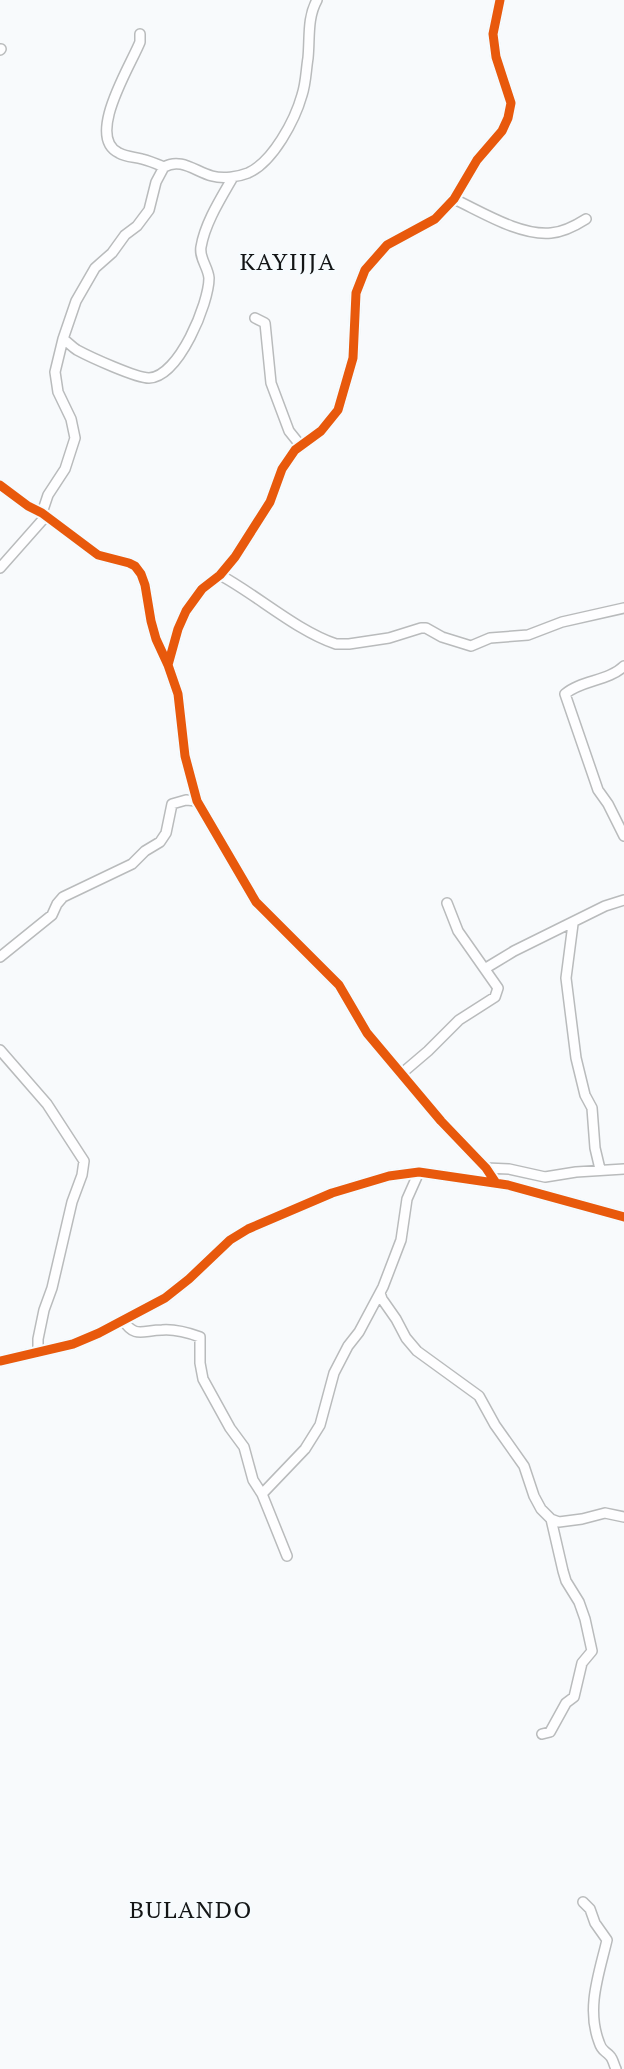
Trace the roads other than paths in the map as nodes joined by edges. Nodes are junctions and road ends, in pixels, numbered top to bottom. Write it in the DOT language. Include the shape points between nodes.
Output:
graph roads {
  1 [pos="317,0"];
  2 [pos="500,0"];
  3 [pos="140,34"];
  4 [pos="164,167"];
  5 [pos="233,177"];
  6 [pos="454,199"];
  7 [pos="586,219"];
  8 [pos="255,318"];
  9 [pos="63,339"];
  10 [pos="301,446"];
  11 [pos="0,485"];
  12 [pos="44,514"];
  13 [pos="0,568"];
  14 [pos="220,575"];
  15 [pos="624,608"];
  16 [pos="168,665"];
  17 [pos="624,666"];
  18 [pos="196,801"];
  19 [pos="624,836"];
  20 [pos="624,900"];
  21 [pos="447,903"];
  22 [pos="573,924"];
  23 [pos="0,957"];
  24 [pos="486,968"];
  25 [pos="0,1050"];
  26 [pos="401,1074"];
  27 [pos="486,1168"];
  28 [pos="600,1169"];
  29 [pos="624,1169"];
  30 [pos="419,1172"];
  31 [pos="496,1183"];
  32 [pos="624,1217"];
  33 [pos="380,1293"];
  34 [pos="123,1320"];
  35 [pos="38,1352"];
  36 [pos="0,1361"];
  37 [pos="262,1494"];
  38 [pos="624,1517"];
  39 [pos="551,1519"];
  40 [pos="286,1556"];
  41 [pos="542,1734"];
  42 [pos="583,1902"];
  43 [pos="616,2069"];
  1 -- 5 [label="street" via="311,11 305,81 281,141 249,172"];
  2 -- 6 [label="street" via="493,34 511,103 508,118"];
  3 -- 4 [label="street" via="111,106 107,139 119,153"];
  4 -- 5 [label="street" via="176,163 208,176"];
  4 -- 9 [label="street" via="149,210 95,268 76,301"];
  5 -- 9 [label="street" via="202,244 209,276 192,334 178,360 156,377 137,376 76,349"];
  6 -- 7 [label="street" via="534,232 568,229"];
  6 -- 10 [label="street" via="435,219 387,245 365,270 356,293 353,358 338,410 321,431"];
  8 -- 10 [label="street" via="265,322 271,383 289,431"];
  9 -- 12 [label="street" via="56,384 75,438 65,469 48,495"];
  10 -- 14 [label="street" via="282,470 259,520"];
  11 -- 12 [label="street"];
  12 -- 13 [label="street"];
  12 -- 16 [label="street" via="98,555 135,566 145,585 153,630"];
  14 -- 15 [label="street" via="336,644 389,638 426,628 471,646 490,638 528,635 562,622"];
  14 -- 16 [label="street" via="202,589 186,611"];
  16 -- 18 [label="street" via="178,694 185,756"];
  17 -- 19 [label="street" via="565,694 598,790"];
  18 -- 23 [label="street" via="172,804 166,833 160,842 132,864 63,897 52,915"];
  18 -- 26 [label="street" via="256,902 339,985 367,1034"];
  20 -- 22 [label="street"];
  21 -- 24 [label="street" via="458,931"];
  22 -- 24 [label="street"];
  22 -- 28 [label="street" via="566,978 576,1058 592,1108"];
  24 -- 26 [label="street" via="498,988 495,997 459,1020"];
  25 -- 35 [label="street" via="47,1104 84,1161 44,1310"];
  26 -- 27 [label="street"];
  27 -- 28 [label="street" via="545,1177"];
  27 -- 31 [label="street"];
  28 -- 29 [label="street"];
  30 -- 31 [label="street"];
  30 -- 33 [label="street" via="407,1199 401,1240"];
  30 -- 34 [label="street" via="389,1176 332,1193 267,1220 230,1240 165,1298"];
  31 -- 32 [label="street"];
  33 -- 37 [label="street" via="334,1373 320,1425 305,1449"];
  33 -- 39 [label="street" via="417,1351 479,1396 525,1466 534,1496"];
  34 -- 35 [label="street" via="73,1344"];
  34 -- 37 [label="street" via="134,1332 162,1329 200,1337 203,1379 244,1447 253,1480"];
  35 -- 36 [label="street"];
  37 -- 40 [label="street"];
  38 -- 39 [label="street" via="605,1513 582,1520"];
  39 -- 41 [label="street" via="563,1571 582,1610 592,1651 582,1663 574,1697 566,1703 550,1732"];
  42 -- 43 [label="street" via="591,1909 607,1940 594,1990 594,2018 597,2039"];
}
